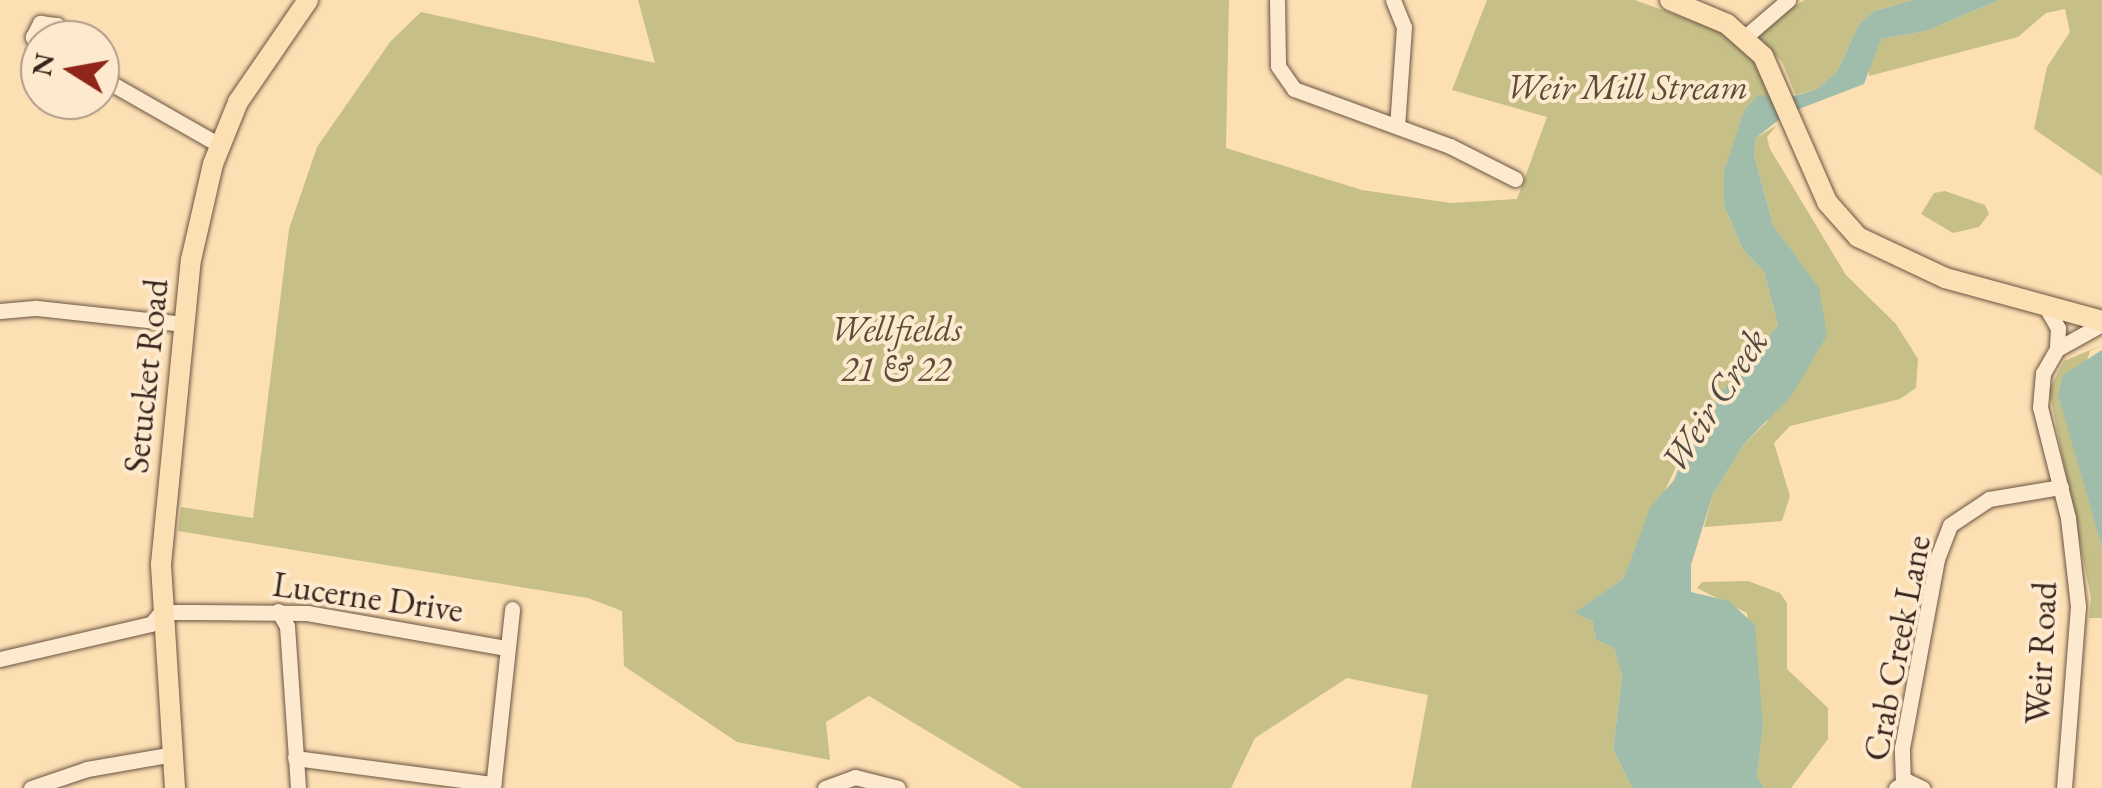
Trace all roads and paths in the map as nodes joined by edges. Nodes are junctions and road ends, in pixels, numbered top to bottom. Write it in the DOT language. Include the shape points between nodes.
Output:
graph roads {
  1 [pos="1277,0"];
  2 [pos="1394,0"];
  3 [pos="1670,0"];
  4 [pos="1788,0"];
  5 [pos="304,1"];
  6 [pos="1745,37"];
  7 [pos="120,89"];
  8 [pos="1397,126"];
  9 [pos="221,146"];
  10 [pos="1515,180"];
  11 [pos="2047,309"];
  12 [pos="0,310"];
  13 [pos="2102,322"];
  14 [pos="184,324"];
  15 [pos="2056,350"];
  16 [pos="2061,488"];
  17 [pos="512,609"];
  18 [pos="278,611"];
  19 [pos="162,612"];
  20 [pos="506,648"];
  21 [pos="0,659"];
  22 [pos="173,754"];
  23 [pos="295,758"];
  24 [pos="1899,785"];
  25 [pos="493,786"];
  26 [pos="31,788"];
  27 [pos="176,788"];
  28 [pos="298,788"];
  29 [pos="825,788"];
  30 [pos="898,788"];
  31 [pos="1922,788"];
  32 [pos="2064,788"];
  1 -- 8 [label="street" via="1284,80 1307,98"];
  2 -- 8 [label="street" via="1404,27"];
  3 -- 6 [label="main road"];
  4 -- 6 [label="street"];
  5 -- 9 [label="main road, Setucket Road" via="254,74"];
  6 -- 11 [label="main road" via="1782,90 1827,202 1858,237 1920,269"];
  7 -- 9 [label="street"];
  8 -- 10 [label="street"];
  9 -- 14 [label="main road, Setucket Road" via="197,230"];
  11 -- 13 [label="main road"];
  11 -- 15 [label="street" via="2058,328"];
  12 -- 14 [label="street"];
  13 -- 15 [label="street"];
  14 -- 19 [label="main road, Setucket Road"];
  15 -- 16 [label="street, Weir Road" via="2039,396"];
  16 -- 24 [label="street, Crab Creek Lane" via="1989,499 1950,526 1937,559"];
  16 -- 32 [label="street, Weir Road" via="2078,606"];
  17 -- 20 [label="street"];
  18 -- 19 [label="street, Lucerne Drive"];
  18 -- 20 [label="street, Lucerne Drive"];
  18 -- 23 [label="street" via="287,626"];
  19 -- 21 [label="street" via="151,624"];
  19 -- 22 [label="main road, Setucket Road"];
  20 -- 25 [label="street"];
  22 -- 26 [label="street" via="88,769"];
  22 -- 27 [label="main road, Setucket Road"];
  23 -- 25 [label="street"];
  23 -- 28 [label="street"];
  24 -- 31 [label="street, Crab Creek Lane"];
  29 -- 30 [label="street" via="854,778"];
}
